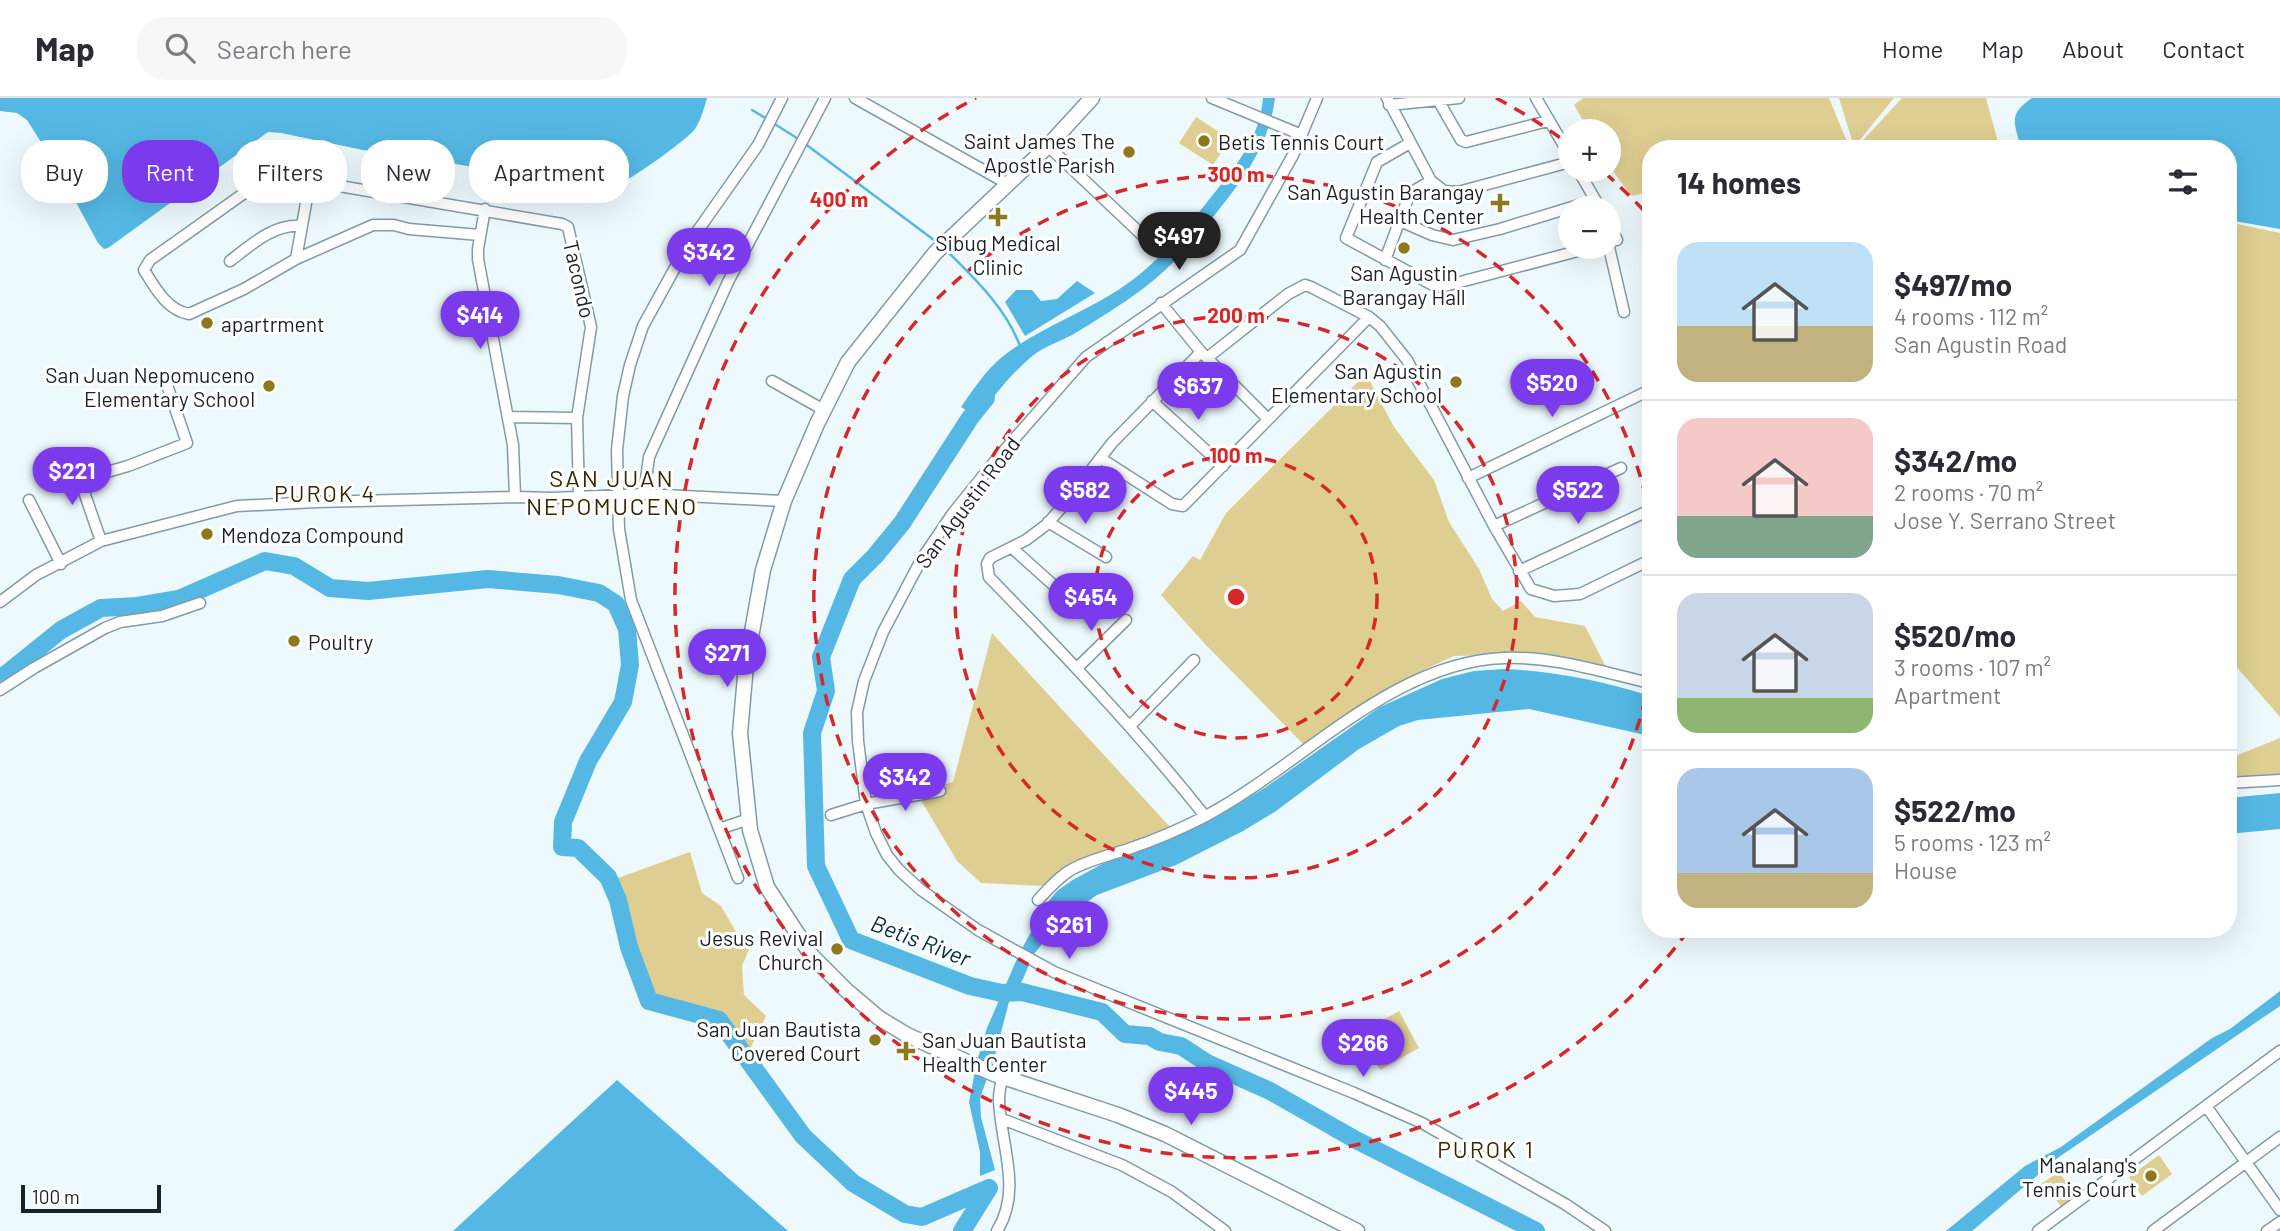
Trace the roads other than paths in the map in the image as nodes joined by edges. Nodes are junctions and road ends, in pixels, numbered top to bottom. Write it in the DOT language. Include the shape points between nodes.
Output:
graph roads {
  1 [pos="782,98"];
  2 [pos="825,98"];
  3 [pos="855,98"];
  4 [pos="1092,98"];
  5 [pos="1212,98"];
  6 [pos="1317,98"];
  7 [pos="1459,98"];
  8 [pos="1536,98"];
  9 [pos="1438,100"];
  10 [pos="1388,102"];
  11 [pos="1548,121"];
  12 [pos="1302,135"];
  13 [pos="1558,137"];
  14 [pos="1410,143"];
  15 [pos="1048,146"];
  16 [pos="1558,165"];
  17 [pos="1431,181"];
  18 [pos="1008,184"];
  19 [pos="347,187"];
  20 [pos="233,201"];
  21 [pos="306,203"];
  22 [pos="485,209"];
  23 [pos="1558,214"];
  24 [pos="1400,221"];
  25 [pos="301,226"];
  26 [pos="480,235"];
  27 [pos="1159,251"];
  28 [pos="1558,256"];
  29 [pos="1617,259"];
  30 [pos="296,260"];
  31 [pos="1385,260"];
  32 [pos="230,261"];
  33 [pos="1161,303"];
  34 [pos="1624,312"];
  35 [pos="1369,317"];
  36 [pos="1204,355"];
  37 [pos="164,376"];
  38 [pos="772,381"];
  39 [pos="1642,394"];
  40 [pos="1152,401"];
  41 [pos="824,410"];
  42 [pos="508,416"];
  43 [pos="578,418"];
  44 [pos="1268,419"];
  45 [pos="1100,458"];
  46 [pos="74,463"];
  47 [pos="1223,466"];
  48 [pos="1621,468"];
  49 [pos="1468,478"];
  50 [pos="79,480"];
  51 [pos="645,494"];
  52 [pos="579,496"];
  53 [pos="515,497"];
  54 [pos="617,497"];
  55 [pos="29,500"];
  56 [pos="784,501"];
  57 [pos="1642,514"];
  58 [pos="1048,522"];
  59 [pos="1494,526"];
  60 [pos="101,541"];
  61 [pos="1012,548"];
  62 [pos="1105,557"];
  63 [pos="61,564"];
  64 [pos="1642,564"];
  65 [pos="1519,571"];
  66 [pos="1060,591"];
  67 [pos="0,602"];
  68 [pos="200,603"];
  69 [pos="1126,620"];
  70 [pos="1194,660"];
  71 [pos="1077,668"];
  72 [pos="1642,681"];
  73 [pos="0,690"];
  74 [pos="1130,726"];
  75 [pos="2280,780"];
  76 [pos="2237,782"];
  77 [pos="940,791"];
  78 [pos="866,804"];
  79 [pos="831,815"];
  80 [pos="1205,816"];
  81 [pos="749,819"];
  82 [pos="719,829"];
  83 [pos="738,878"];
  84 [pos="1038,900"];
  85 [pos="2280,1051"];
  86 [pos="998,1076"];
  87 [pos="2206,1106"];
  88 [pos="1002,1119"];
  89 [pos="2280,1137"];
  90 [pos="2245,1163"];
  91 [pos="2280,1210"];
  92 [pos="2280,1222"];
  93 [pos="997,1231"];
  94 [pos="1225,1231"];
  95 [pos="1357,1231"];
  96 [pos="1605,1231"];
  97 [pos="2038,1231"];
  98 [pos="2153,1231"];
  99 [pos="2267,1231"];
  1 -- 54 [label="street" via="758,145 687,246 643,326 623,396"];
  2 -- 51 [label="street" via="728,282 649,457"];
  3 -- 18 [label="street"];
  4 -- 15 [label="main road"];
  5 -- 12 [label="street"];
  6 -- 12 [label="street, San Agustin Road"];
  7 -- 9 [label="street"];
  8 -- 11 [label="street"];
  9 -- 10 [label="street"];
  9 -- 11 [label="street" via="1465,142"];
  10 -- 14 [label="street"];
  11 -- 13 [label="street"];
  12 -- 33 [label="street, San Agustin Road" via="1240,250"];
  14 -- 17 [label="street"];
  14 -- 31 [label="street" via="1377,162 1346,237"];
  15 -- 18 [label="main road"];
  15 -- 27 [label="street"];
  16 -- 17 [label="street" via="1458,192 1444,191"];
  17 -- 24 [label="street" via="1410,193"];
  18 -- 41 [label="main road" via="935,253 848,362"];
  19 -- 22 [label="street"];
  20 -- 30 [label="street" via="150,260 144,270 172,307 189,314"];
  21 -- 25 [label="street"];
  22 -- 26 [label="street"];
  22 -- 43 [label="street, Tacondo" via="568,227 592,327"];
  23 -- 24 [label="street" via="1453,240"];
  24 -- 31 [label="street"];
  25 -- 30 [label="street"];
  25 -- 32 [label="street" via="278,228"];
  26 -- 30 [label="street" via="373,225"];
  26 -- 42 [label="street" via="483,291"];
  28 -- 31 [label="street" via="1441,287"];
  29 -- 34 [label="street"];
  33 -- 36 [label="street"];
  33 -- 78 [label="street, San Agustin Road" via="1086,357 995,461 921,560 883,632 857,712"];
  35 -- 36 [label="street" via="1305,285"];
  35 -- 44 [label="street"];
  35 -- 49 [label="street" via="1407,360"];
  36 -- 40 [label="street"];
  36 -- 44 [label="street"];
  37 -- 50 [label="street" via="187,443"];
  38 -- 41 [label="street"];
  39 -- 49 [label="street"];
  40 -- 45 [label="street"];
  40 -- 47 [label="street"];
  41 -- 56 [label="main road"];
  42 -- 43 [label="street"];
  42 -- 53 [label="street"];
  43 -- 52 [label="street, Tacondo"];
  44 -- 47 [label="street"];
  45 -- 47 [label="street" via="1178,506"];
  45 -- 58 [label="street"];
  46 -- 50 [label="street"];
  48 -- 59 [label="street"];
  49 -- 59 [label="street"];
  50 -- 60 [label="street"];
  51 -- 54 [label="street"];
  51 -- 56 [label="street"];
  52 -- 53 [label="street"];
  52 -- 54 [label="street"];
  53 -- 60 [label="street" via="237,506"];
  54 -- 82 [label="street" via="631,600"];
  55 -- 63 [label="street"];
  56 -- 81 [label="main road" via="763,570 746,665 740,733"];
  57 -- 65 [label="street"];
  58 -- 61 [label="street"];
  58 -- 62 [label="street"];
  59 -- 65 [label="street"];
  60 -- 63 [label="street"];
  61 -- 66 [label="street"];
  61 -- 71 [label="street" via="990,558 989,577"];
  63 -- 67 [label="street" via="36,575"];
  64 -- 65 [label="street" via="1580,594 1554,596 1531,589"];
  68 -- 73 [label="street" via="105,628"];
  69 -- 71 [label="street"];
  70 -- 74 [label="street"];
  71 -- 74 [label="street"];
  72 -- 80 [label="street" via="1530,658 1453,665 1370,706"];
  74 -- 80 [label="street"];
  75 -- 76 [label="street"];
  77 -- 78 [label="street"];
  78 -- 79 [label="street"];
  78 -- 96 [label="street, San Agustin Road" via="876,833 899,870 957,918 1012,950 1422,1123"];
  80 -- 84 [label="street" via="1168,835 1072,869"];
  81 -- 82 [label="street"];
  81 -- 86 [label="main road" via="767,887 812,956 879,1018"];
  82 -- 83 [label="street"];
  85 -- 87 [label="street"];
  86 -- 88 [label="street"];
  86 -- 95 [label="main road" via="1165,1133"];
  87 -- 90 [label="street"];
  87 -- 97 [label="street"];
  88 -- 93 [label="street" via="1010,1168 1008,1198"];
  88 -- 94 [label="street" via="1122,1166 1172,1192"];
  89 -- 90 [label="street"];
  90 -- 91 [label="street"];
  90 -- 98 [label="street"];
  92 -- 99 [label="street"];
}
